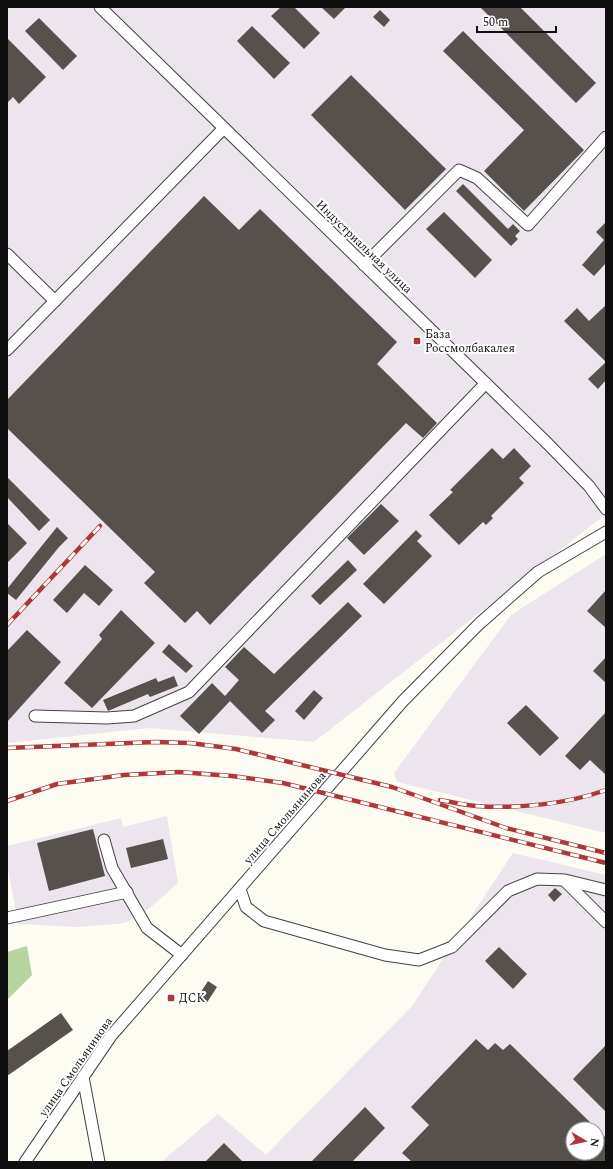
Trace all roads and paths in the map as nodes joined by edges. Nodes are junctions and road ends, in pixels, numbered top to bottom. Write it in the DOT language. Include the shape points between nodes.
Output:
graph roads {
  1 [pos="100,7"];
  2 [pos="224,128"];
  3 [pos="606,137"];
  4 [pos="7,254"];
  5 [pos="364,265"];
  6 [pos="55,301"];
  7 [pos="7,350"];
  8 [pos="485,384"];
  9 [pos="606,508"];
  10 [pos="606,532"];
  11 [pos="35,716"];
  12 [pos="104,840"];
  13 [pos="565,880"];
  14 [pos="240,889"];
  15 [pos="606,890"];
  16 [pos="127,892"];
  17 [pos="7,918"];
  18 [pos="606,922"];
  19 [pos="182,955"];
  20 [pos="83,1077"];
  21 [pos="25,1162"];
  22 [pos="99,1162"];
  1 -- 2 [label="street, Индустриальная улица"];
  2 -- 5 [label="street, Индустриальная улица"];
  2 -- 6 [label="street"];
  3 -- 5 [label="street" via="528,225 476,178 459,170"];
  4 -- 6 [label="street"];
  5 -- 8 [label="street, Индустриальная улица"];
  6 -- 7 [label="street"];
  8 -- 9 [label="street, Индустриальная улица" via="584,480"];
  8 -- 11 [label="street" via="189,692 134,716"];
  10 -- 14 [label="street, улица Смольянинова" via="538,572 479,624 403,701"];
  12 -- 16 [label="street" via="112,868"];
  13 -- 14 [label="street" via="537,879 508,891 452,947 419,960 385,955 264,921 246,907"];
  13 -- 15 [label="street"];
  13 -- 18 [label="street"];
  14 -- 19 [label="street, улица Смольянинова"];
  16 -- 17 [label="street"];
  16 -- 19 [label="street" via="147,928"];
  19 -- 20 [label="street, улица Смольянинова" via="110,1036"];
  20 -- 21 [label="street, улица Смольянинова"];
  20 -- 22 [label="street"];
}
